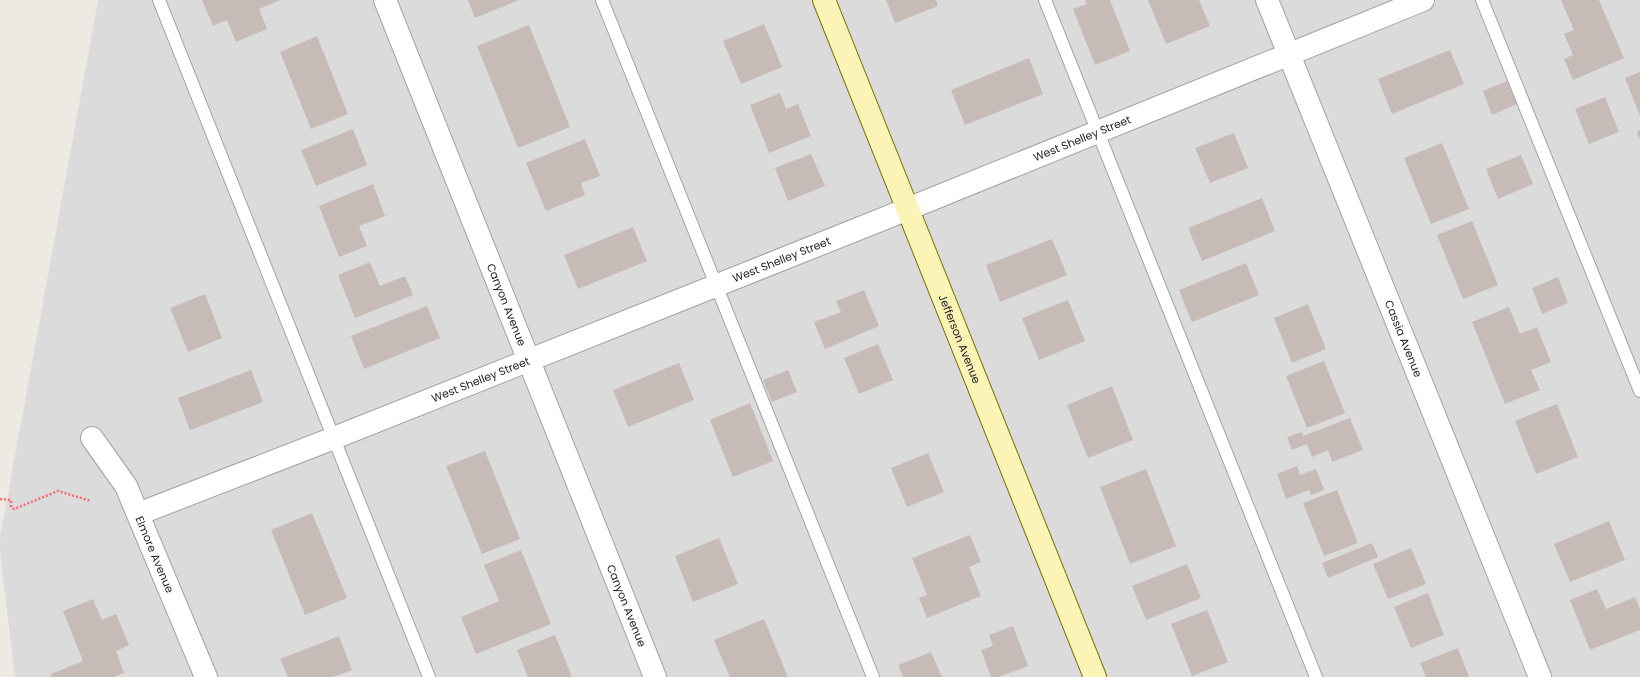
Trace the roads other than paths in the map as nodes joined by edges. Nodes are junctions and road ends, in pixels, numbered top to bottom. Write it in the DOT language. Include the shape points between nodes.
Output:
graph roads {
  1 [pos="159,0"];
  2 [pos="385,0"];
  3 [pos="602,0"];
  4 [pos="824,0"];
  5 [pos="1046,0"];
  6 [pos="1267,0"];
  7 [pos="1423,0"];
  8 [pos="1482,0"];
  9 [pos="1289,55"];
  10 [pos="1098,132"];
  11 [pos="909,209"];
  12 [pos="716,285"];
  13 [pos="528,360"];
  14 [pos="1640,391"];
  15 [pos="92,438"];
  16 [pos="334,438"];
  17 [pos="138,514"];
  18 [pos="206,677"];
  19 [pos="429,677"];
  20 [pos="655,677"];
  21 [pos="873,677"];
  22 [pos="1094,677"];
  23 [pos="1316,677"];
  24 [pos="1540,677"];
  1 -- 16 [label="lane"];
  2 -- 13 [label="street, Canyon Avenue"];
  3 -- 12 [label="lane"];
  4 -- 11 [label="street, Jefferson Avenue"];
  5 -- 10 [label="lane"];
  6 -- 9 [label="street, Cassia Avenue"];
  7 -- 9 [label="street, West Shelley Street"];
  8 -- 14 [label="lane"];
  9 -- 10 [label="street, West Shelley Street"];
  9 -- 24 [label="street, Cassia Avenue"];
  10 -- 11 [label="street, West Shelley Street"];
  10 -- 23 [label="lane"];
  11 -- 12 [label="street, West Shelley Street"];
  11 -- 22 [label="street, Jefferson Avenue"];
  12 -- 13 [label="street, West Shelley Street"];
  12 -- 21 [label="lane"];
  13 -- 16 [label="street, West Shelley Street"];
  13 -- 20 [label="street, Canyon Avenue"];
  15 -- 17 [label="street, Elmore Avenue" via="126,486"];
  16 -- 17 [label="street, West Shelley Street"];
  16 -- 19 [label="lane"];
  17 -- 18 [label="street, Elmore Avenue"];
}
